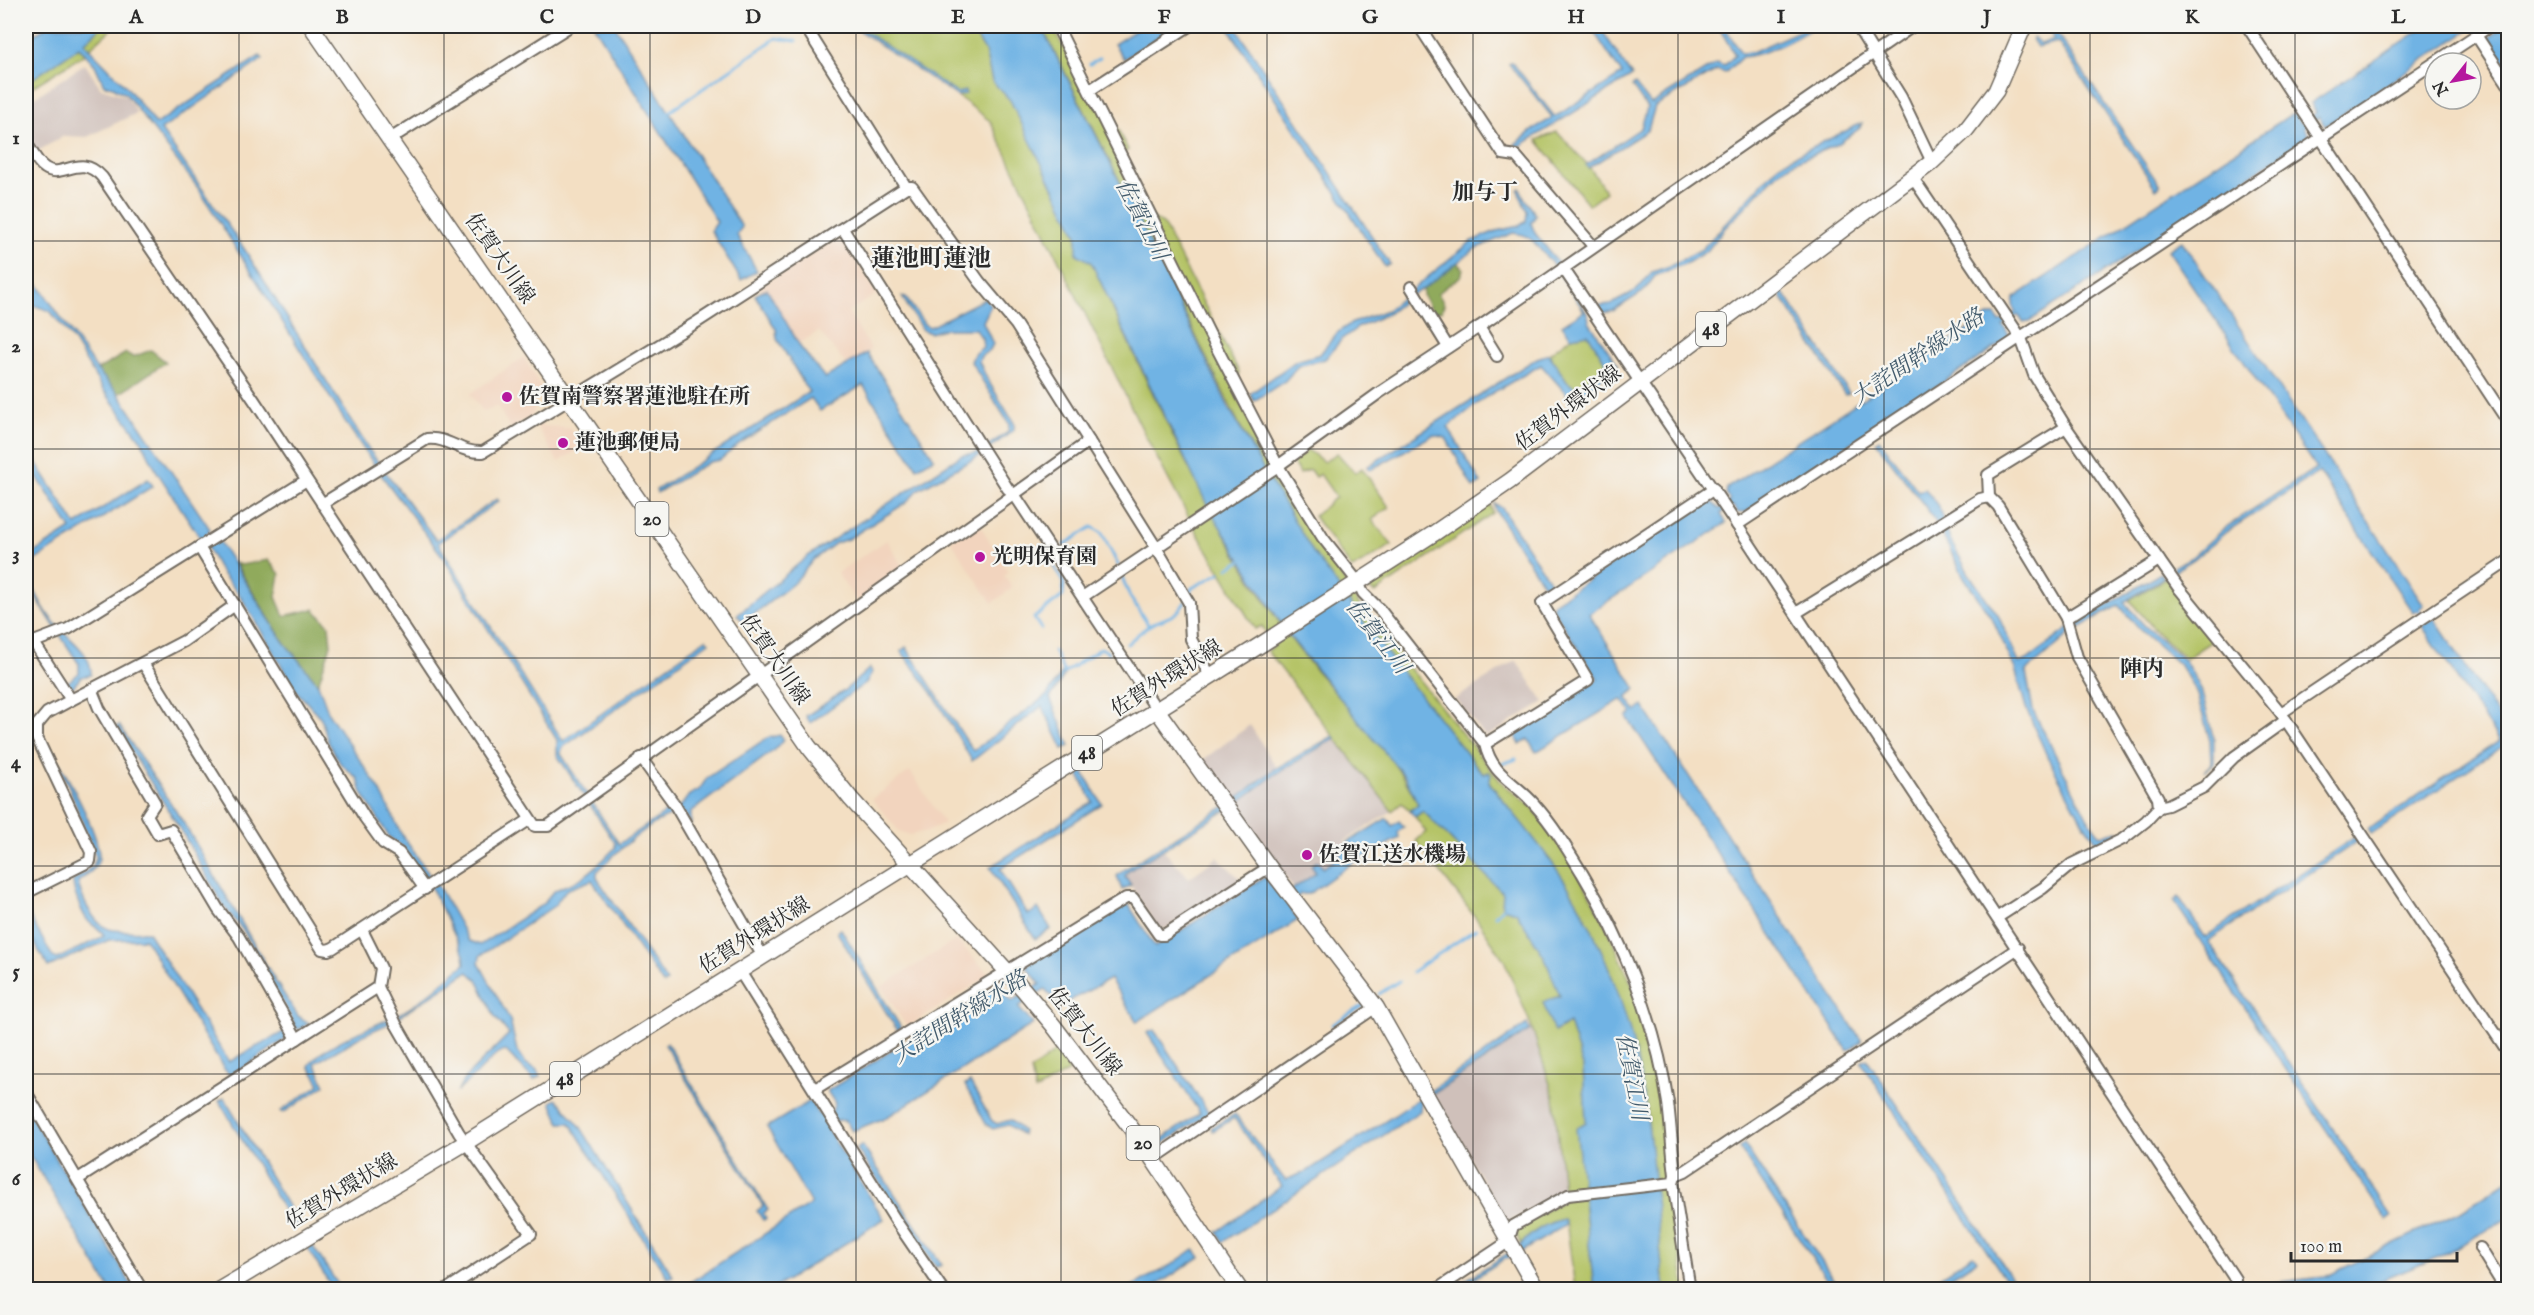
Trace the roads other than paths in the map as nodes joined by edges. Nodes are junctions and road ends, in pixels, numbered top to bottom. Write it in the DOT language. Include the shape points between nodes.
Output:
graph roads {
  1 [pos="311,26"];
  2 [pos="570,26"];
  3 [pos="805,26"];
  4 [pos="1057,26"];
  5 [pos="1189,26"];
  6 [pos="1419,26"];
  7 [pos="1857,26"];
  8 [pos="1913,26"];
  9 [pos="2024,26"];
  10 [pos="2247,26"];
  11 [pos="2490,26"];
  12 [pos="2476,35"];
  13 [pos="1874,54"];
  14 [pos="2508,84"];
  15 [pos="1090,90"];
  16 [pos="2321,137"];
  17 [pos="390,139"];
  18 [pos="26,142"];
  19 [pos="1932,162"];
  20 [pos="1913,178"];
  21 [pos="906,187"];
  22 [pos="843,229"];
  23 [pos="1593,246"];
  24 [pos="1560,270"];
  25 [pos="1413,292"];
  26 [pos="1479,327"];
  27 [pos="2020,338"];
  28 [pos="1448,347"];
  29 [pos="1497,356"];
  30 [pos="1639,382"];
  31 [pos="570,398"];
  32 [pos="2508,422"];
  33 [pos="2066,427"];
  34 [pos="1089,441"];
  35 [pos="1276,467"];
  36 [pos="305,481"];
  37 [pos="1714,489"];
  38 [pos="1014,494"];
  39 [pos="1989,497"];
  40 [pos="322,504"];
  41 [pos="1737,525"];
  42 [pos="205,544"];
  43 [pos="1157,549"];
  44 [pos="2158,560"];
  45 [pos="2508,561"];
  46 [pos="1354,585"];
  47 [pos="1084,596"];
  48 [pos="235,605"];
  49 [pos="1796,614"];
  50 [pos="2068,626"];
  51 [pos="29,643"];
  52 [pos="143,663"];
  53 [pos="759,674"];
  54 [pos="1210,676"];
  55 [pos="92,691"];
  56 [pos="71,700"];
  57 [pos="1157,710"];
  58 [pos="2283,717"];
  59 [pos="1485,744"];
  60 [pos="641,758"];
  61 [pos="2159,807"];
  62 [pos="529,820"];
  63 [pos="909,865"];
  64 [pos="1269,867"];
  65 [pos="430,886"];
  66 [pos="26,893"];
  67 [pos="1998,917"];
  68 [pos="362,930"];
  69 [pos="2018,948"];
  70 [pos="762,956"];
  71 [pos="739,970"];
  72 [pos="1006,971"];
  73 [pos="378,987"];
  74 [pos="1376,1007"];
  75 [pos="297,1039"];
  76 [pos="2508,1052"];
  77 [pos="815,1089"];
  78 [pos="26,1092"];
  79 [pos="465,1143"];
  80 [pos="1153,1159"];
  81 [pos="78,1179"];
  82 [pos="1674,1179"];
  83 [pos="2481,1248"];
  84 [pos="1512,1249"];
  85 [pos="2235,1279"];
  86 [pos="142,1290"];
  87 [pos="219,1290"];
  88 [pos="446,1290"];
  89 [pos="943,1290"];
  90 [pos="1240,1290"];
  91 [pos="1436,1290"];
  92 [pos="1537,1290"];
  93 [pos="1690,1290"];
  94 [pos="2506,1290"];
  1 -- 17 [label="main road, 佐賀大川線 / 20"];
  2 -- 17 [label="street"];
  3 -- 21 [label="street"];
  4 -- 15 [label="street"];
  5 -- 15 [label="street"];
  6 -- 23 [label="street" via="1503,154 1516,156"];
  7 -- 13 [label="street"];
  8 -- 13 [label="street"];
  9 -- 19 [label="main road, 佐賀外環状線 / 48" via="1996,91 1966,130"];
  10 -- 16 [label="street"];
  11 -- 12 [label="street"];
  12 -- 14 [label="street"];
  12 -- 16 [label="street"];
  13 -- 19 [label="street" via="1901,97"];
  13 -- 23 [label="street"];
  15 -- 35 [label="street"];
  16 -- 27 [label="street"];
  16 -- 32 [label="street"];
  17 -- 31 [label="main road, 佐賀大川線 / 20"];
  18 -- 36 [label="street" via="46,169 90,166 102,177"];
  19 -- 20 [label="main road, 佐賀外環状線 / 48"];
  20 -- 27 [label="street"];
  20 -- 30 [label="main road, 佐賀外環状線 / 48"];
  21 -- 22 [label="street"];
  21 -- 34 [label="street" via="912,187 979,281 1016,325"];
  22 -- 31 [label="street"];
  22 -- 38 [label="street"];
  23 -- 24 [label="street"];
  24 -- 26 [label="street"];
  24 -- 30 [label="street"];
  25 -- 28 [label="street"];
  26 -- 28 [label="street"];
  26 -- 29 [label="street"];
  27 -- 33 [label="street" via="2034,375"];
  27 -- 41 [label="street"];
  28 -- 35 [label="street"];
  30 -- 37 [label="street"];
  30 -- 46 [label="main road, 佐賀外環状線 / 48" via="1510,481"];
  31 -- 40 [label="street" via="483,452 469,452 438,438 427,439"];
  31 -- 53 [label="main road, 佐賀大川線 / 20"];
  33 -- 39 [label="street" via="1988,475"];
  33 -- 44 [label="street"];
  34 -- 38 [label="street"];
  34 -- 43 [label="street"];
  35 -- 43 [label="street"];
  35 -- 46 [label="street"];
  36 -- 40 [label="street"];
  36 -- 42 [label="street"];
  37 -- 41 [label="street"];
  37 -- 59 [label="street" via="1542,603 1588,680"];
  38 -- 47 [label="street"];
  38 -- 53 [label="street"];
  39 -- 49 [label="street" via="1946,519"];
  39 -- 50 [label="street"];
  40 -- 62 [label="street"];
  41 -- 49 [label="street"];
  42 -- 48 [label="street"];
  42 -- 51 [label="street" via="68,629"];
  43 -- 47 [label="street"];
  43 -- 54 [label="street" via="1186,599 1191,639"];
  44 -- 50 [label="street"];
  44 -- 58 [label="street"];
  45 -- 58 [label="street"];
  46 -- 54 [label="main road, 佐賀外環状線 / 48"];
  46 -- 59 [label="street" via="1381,611"];
  47 -- 57 [label="street"];
  48 -- 52 [label="street" via="184,642"];
  48 -- 65 [label="street" via="365,819 383,843 399,853"];
  49 -- 67 [label="street"];
  50 -- 61 [label="street" via="2078,657 2158,798"];
  51 -- 56 [label="street"];
  52 -- 55 [label="street"];
  52 -- 68 [label="street" via="322,949 328,950"];
  53 -- 60 [label="street"];
  53 -- 63 [label="main road, 佐賀大川線 / 20" via="809,747"];
  54 -- 57 [label="main road, 佐賀外環状線 / 48"];
  55 -- 56 [label="street"];
  55 -- 75 [label="street" via="155,803 147,815 158,834 171,830"];
  56 -- 66 [label="street" via="47,713 37,725 37,738 91,852 90,861"];
  57 -- 63 [label="main road, 佐賀外環状線 / 48"];
  57 -- 64 [label="main road"];
  58 -- 61 [label="street" via="2204,787"];
  58 -- 76 [label="street"];
  59 -- 82 [label="street" via="1488,759 1536,806 1582,873 1640,992 1667,1101"];
  60 -- 62 [label="street" via="548,826 535,826"];
  60 -- 70 [label="street" via="677,810"];
  61 -- 67 [label="street" via="2123,839 2072,864"];
  62 -- 65 [label="street"];
  63 -- 70 [label="main road, 佐賀外環状線 / 48"];
  63 -- 72 [label="main road, 佐賀大川線 / 20"];
  64 -- 72 [label="street" via="1164,935 1159,935 1133,898 1126,898"];
  64 -- 74 [label="main road"];
  65 -- 68 [label="street"];
  67 -- 69 [label="street"];
  68 -- 73 [label="street" via="381,968"];
  69 -- 82 [label="street"];
  69 -- 85 [label="street"];
  70 -- 71 [label="main road, 佐賀外環状線 / 48"];
  71 -- 77 [label="street"];
  71 -- 79 [label="main road, 佐賀外環状線 / 48"];
  72 -- 77 [label="street"];
  72 -- 80 [label="main road, 佐賀大川線 / 20" via="1036,1004"];
  73 -- 75 [label="street"];
  73 -- 79 [label="street"];
  74 -- 80 [label="street"];
  74 -- 84 [label="main road"];
  75 -- 81 [label="street"];
  77 -- 89 [label="street"];
  78 -- 81 [label="street"];
  79 -- 87 [label="main road, 佐賀外環状線 / 48"];
  79 -- 88 [label="street" via="531,1234"];
  80 -- 90 [label="main road, 佐賀大川線 / 20"];
  81 -- 86 [label="street"];
  82 -- 84 [label="street" via="1568,1195 1513,1226"];
  82 -- 93 [label="street"];
  83 -- 94 [label="street"];
  84 -- 91 [label="street"];
  84 -- 92 [label="main road"];
}
